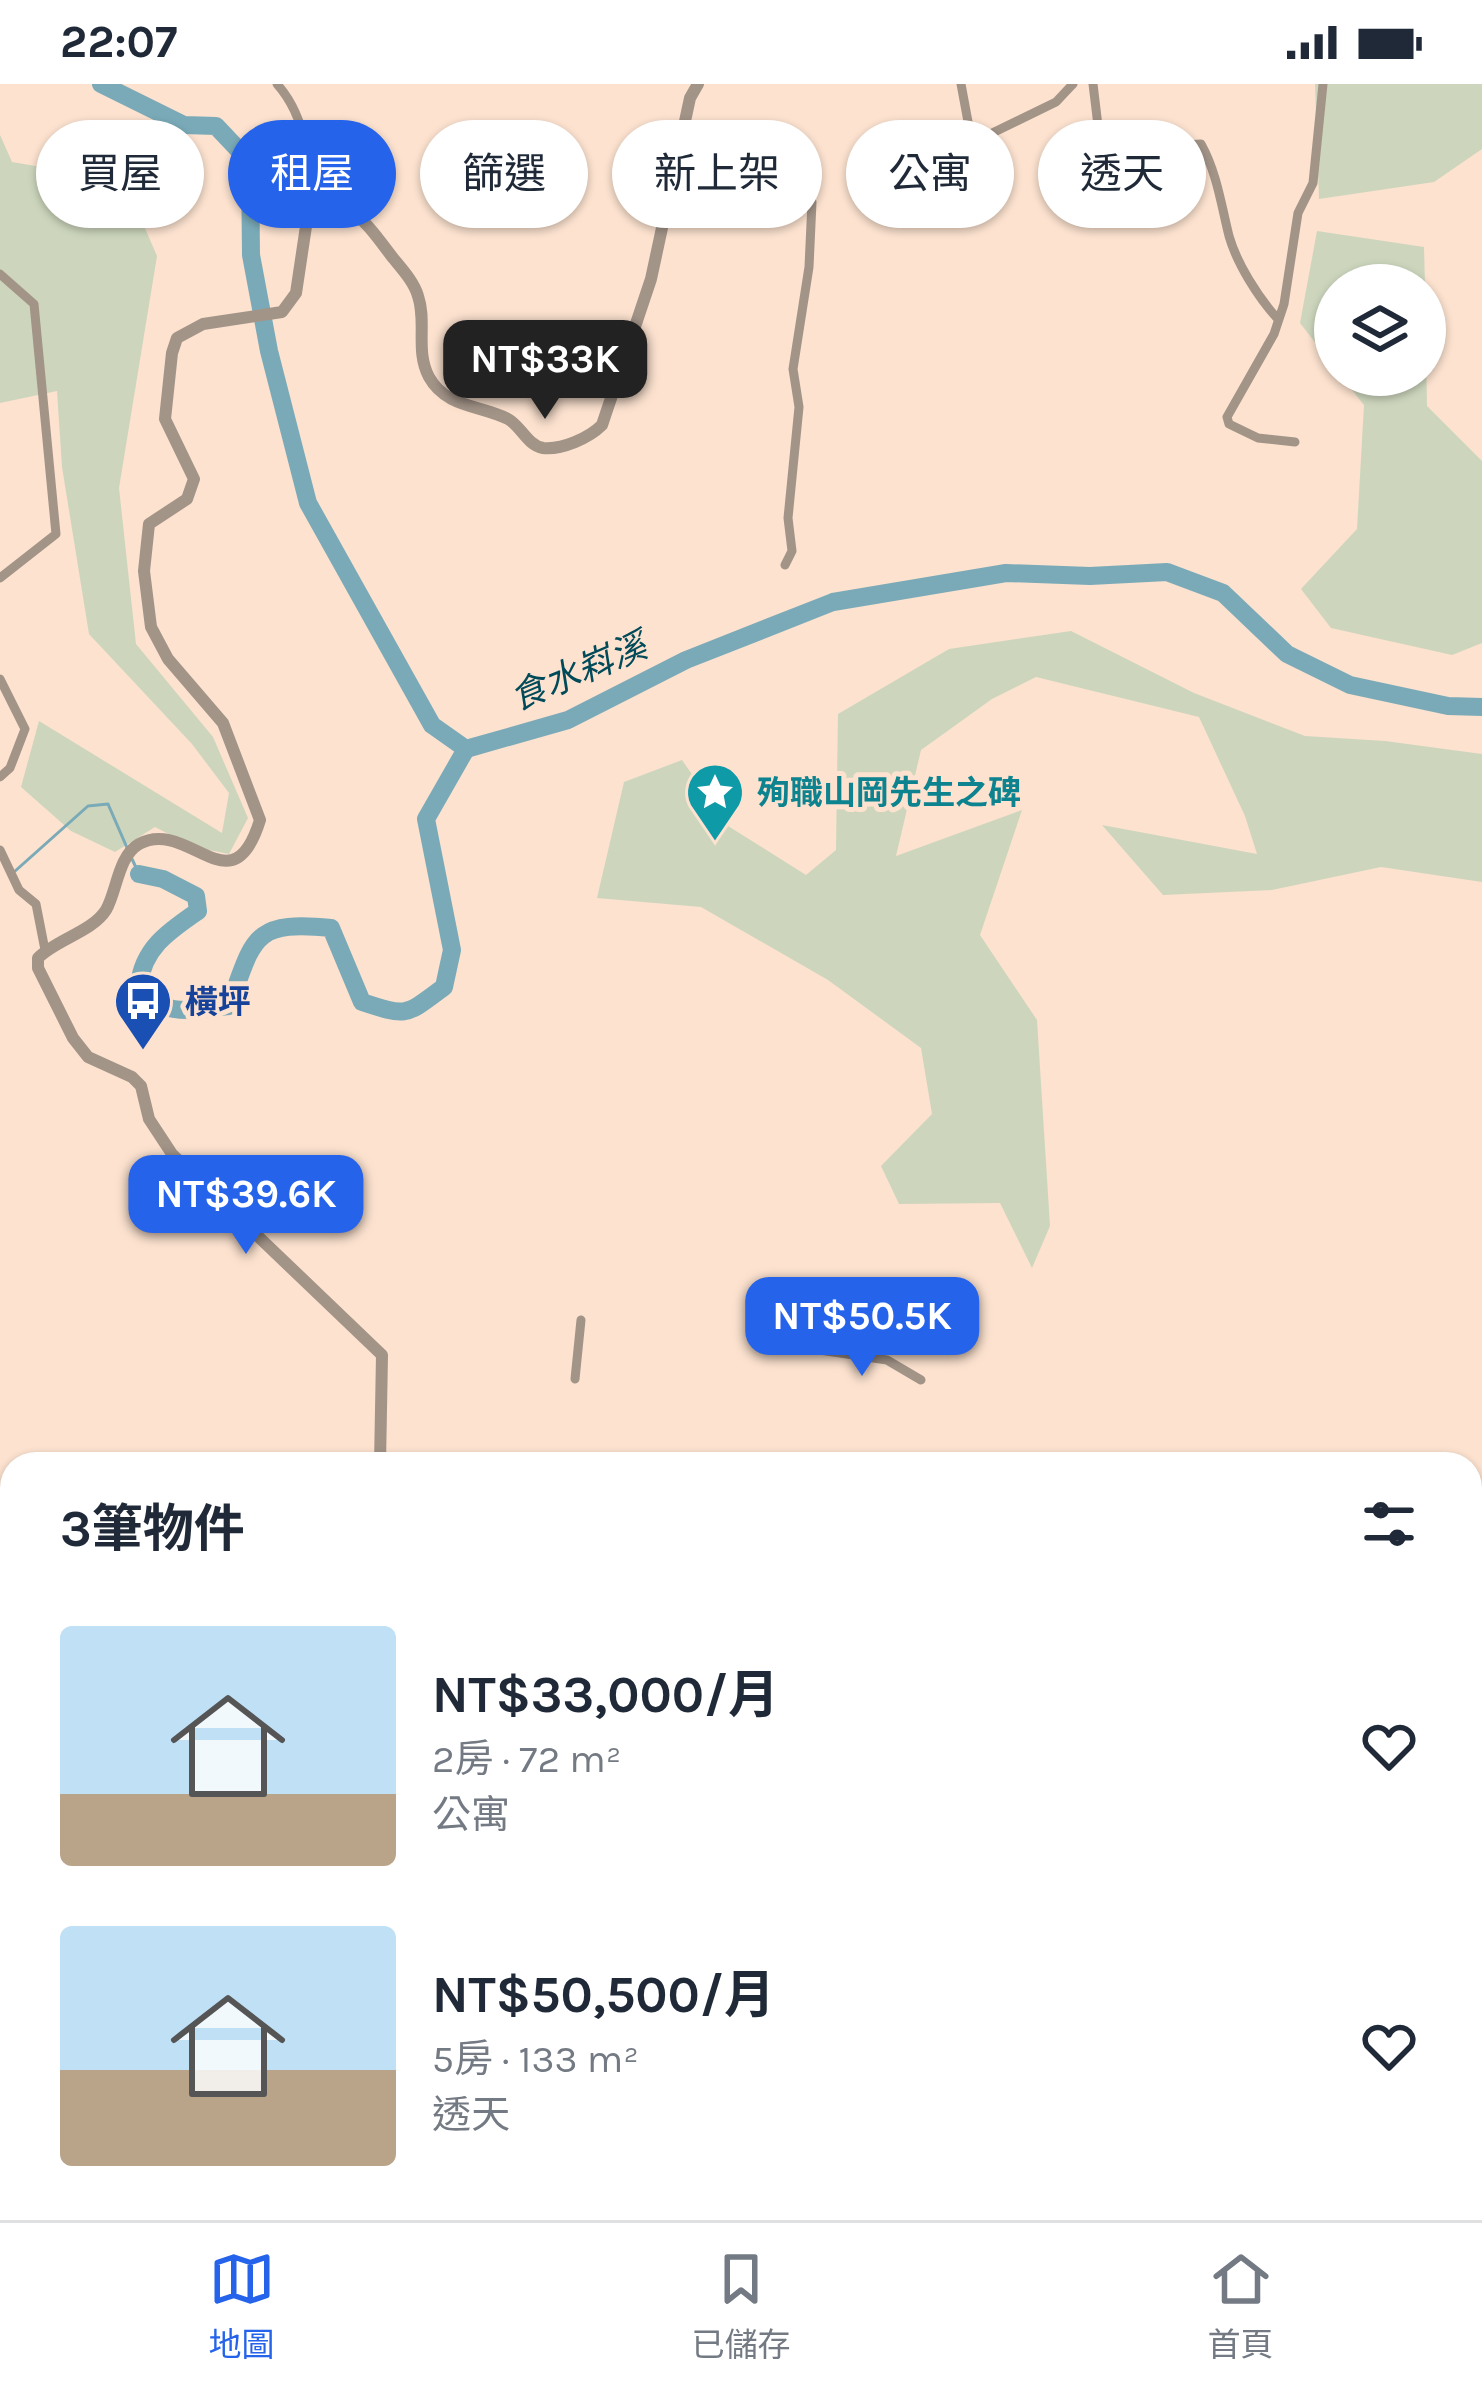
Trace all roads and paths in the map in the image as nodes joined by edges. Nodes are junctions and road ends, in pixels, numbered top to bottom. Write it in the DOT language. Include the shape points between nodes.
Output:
graph roads {
  1 [pos="277,84"];
  2 [pos="698,84"];
  3 [pos="961,84"];
  4 [pos="1073,84"];
  5 [pos="1094,84"];
  6 [pos="1323,84"];
  7 [pos="300,120"];
  8 [pos="686,120"];
  9 [pos="306,228"];
  10 [pos="370,228"];
  11 [pos="663,228"];
  12 [pos="811,228"];
  13 [pos="0,274"];
  14 [pos="1277,318"];
  15 [pos="1295,442"];
  16 [pos="785,565"];
  17 [pos="0,578"];
  18 [pos="0,679"];
  19 [pos="0,777"];
  20 [pos="0,850"];
  21 [pos="45,950"];
  22 [pos="581,1320"];
  23 [pos="813,1348"];
  24 [pos="575,1379"];
  25 [pos="921,1380"];
  26 [pos="380,1452"];
  1 -- 7 [label="street"];
  2 -- 8 [label="street"];
  3 -- 4 [label="street" via="969,127 982,138 1056,102"];
  5 -- 14 [label="street" via="1100,134 1150,147 1201,144 1230,240"];
  6 -- 14 [label="street" via="1313,183 1298,213"];
  9 -- 21 [label="street" via="296,292 282,312 203,324 177,338 165,419 194,479 187,499 149,524 144,553 151,627 223,723 257,808 255,834 229,862 177,842 140,844 98,920"];
  10 -- 11 [label="street" via="419,298 420,350 437,388 550,447 602,425"];
  12 -- 16 [label="street" via="793,369 799,406"];
  13 -- 17 [label="street" via="34,304 56,535"];
  14 -- 15 [label="street" via="1227,418 1258,438"];
  18 -- 19 [label="street" via="26,729"];
  20 -- 21 [label="street" via="36,904"];
  21 -- 26 [label="street" via="41,977 88,1057 133,1077 172,1154 382,1354"];
  22 -- 24 [label="street"];
  23 -- 25 [label="street" via="886,1360"];
}
